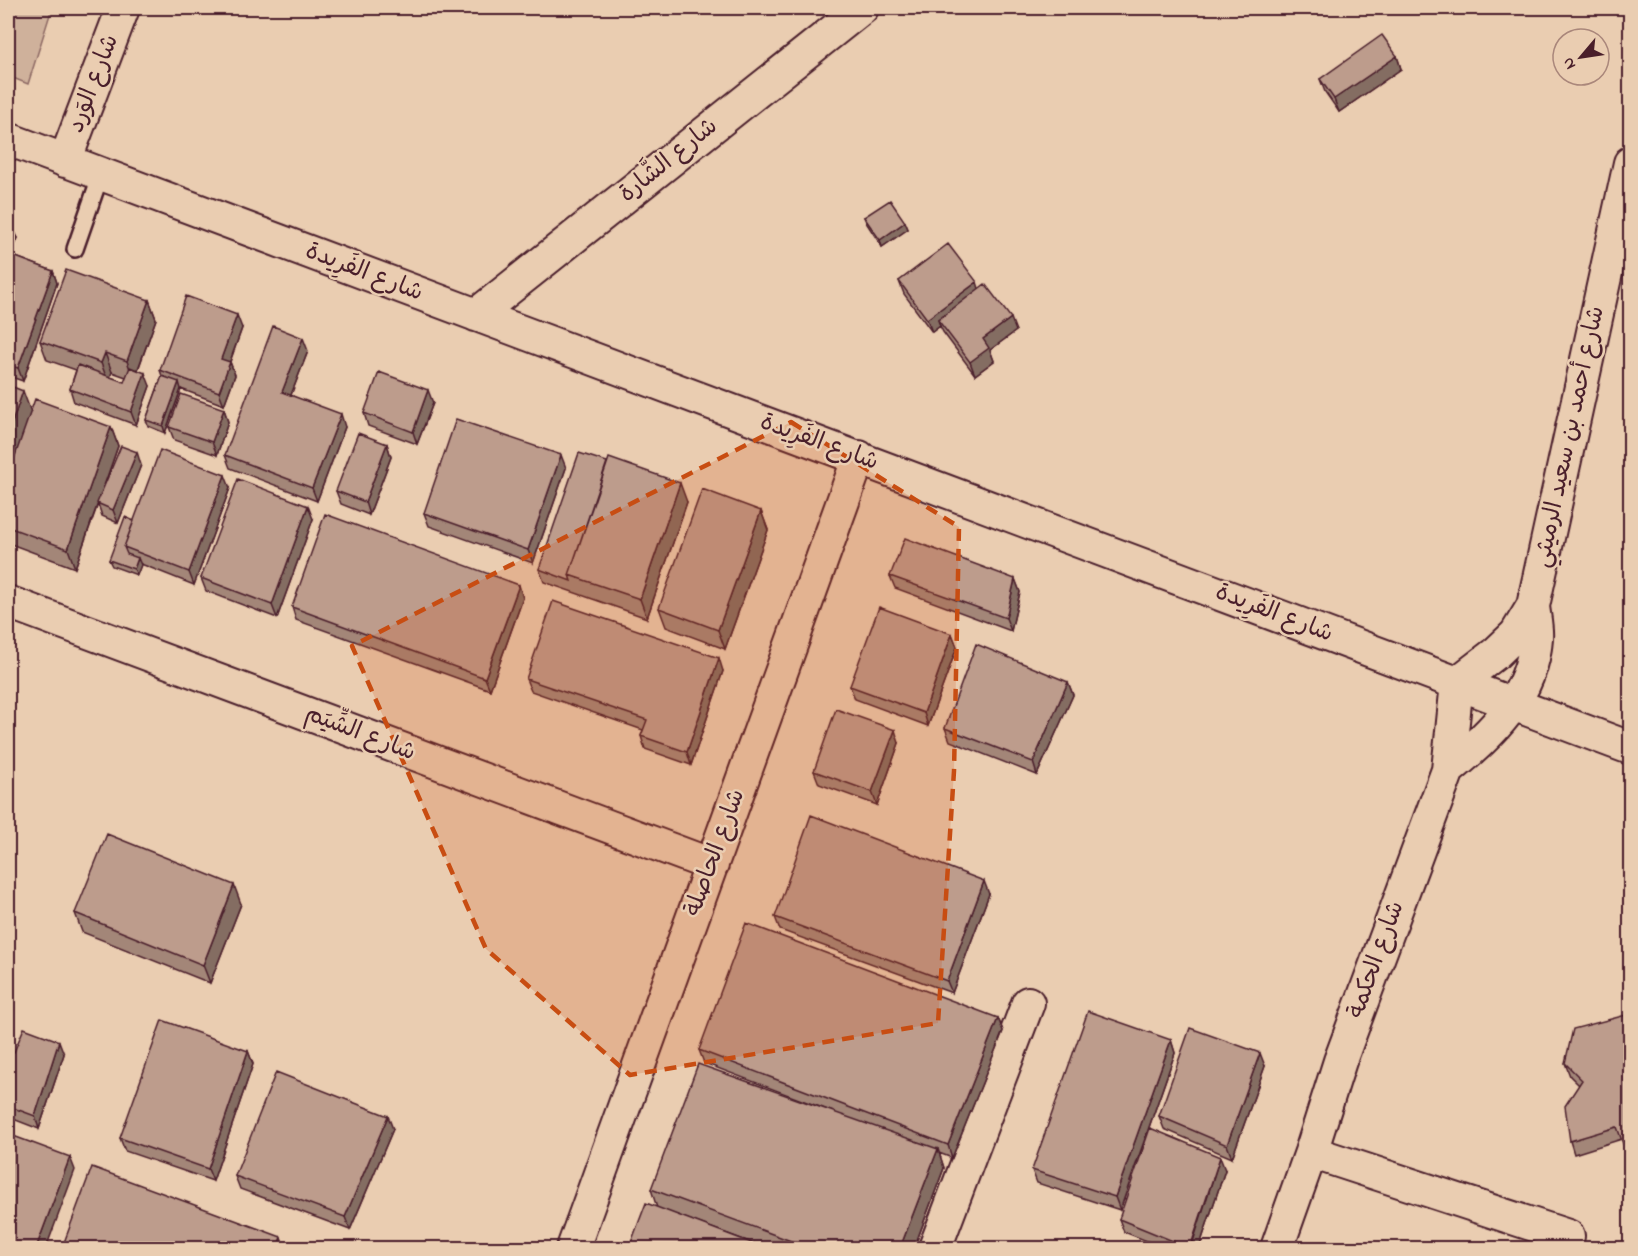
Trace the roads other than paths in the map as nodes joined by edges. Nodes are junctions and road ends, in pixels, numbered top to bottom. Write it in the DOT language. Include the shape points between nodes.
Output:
graph roads {
  1 [pos="123,8"];
  2 [pos="862,8"];
  3 [pos="8,139"];
  4 [pos="65,161"];
  5 [pos="1630,162"];
  6 [pos="101,174"];
  7 [pos="75,249"];
  8 [pos="476,315"];
  9 [pos="859,458"];
  10 [pos="8,602"];
  11 [pos="1533,606"];
  12 [pos="1457,683"];
  13 [pos="1514,705"];
  14 [pos="1630,748"];
  15 [pos="1448,770"];
  16 [pos="711,866"];
  17 [pos="1028,1003"];
  18 [pos="1311,1152"];
  19 [pos="1568,1236"];
  20 [pos="573,1248"];
  21 [pos="935,1248"];
  22 [pos="1277,1248"];
  1 -- 4 [label="street, شارع الوَرد"];
  2 -- 8 [label="street, شارع الشَّارة"];
  3 -- 4 [label="street, شارع الفَرِيدة"];
  4 -- 6 [label="street, شارع الفَرِيدة"];
  5 -- 11 [label="street, شارع أحمد بن سعيد الرميثي"];
  6 -- 7 [label="lane"];
  6 -- 8 [label="street, شارع الفَرِيدة"];
  8 -- 9 [label="street, شارع الفَرِيدة"];
  9 -- 12 [label="street, شارع الفَرِيدة"];
  9 -- 16 [label="street, شارع الحاصلة"];
  10 -- 16 [label="street, شارع الشِّيَم"];
  11 -- 12 [label="street, شارع أحمد بن سعيد الرميثي" via="1516,634"];
  11 -- 13 [label="street, شارع أحمد بن سعيد الرميثي" via="1536,637 1532,662"];
  12 -- 13 [label="street, شارع الفَرِيدة"];
  12 -- 15 [label="street, شارع الحكمة"];
  13 -- 14 [label="street, شارع الفَرِيدة"];
  13 -- 15 [label="street, شارع الحكمة" via="1498,726"];
  15 -- 18 [label="street, شارع الحكمة" via="1340,1061"];
  16 -- 20 [label="street, شارع الحاصلة"];
  17 -- 21 [label="street"];
  18 -- 19 [label="street"];
  18 -- 22 [label="street, شارع الحكمة"];
}
